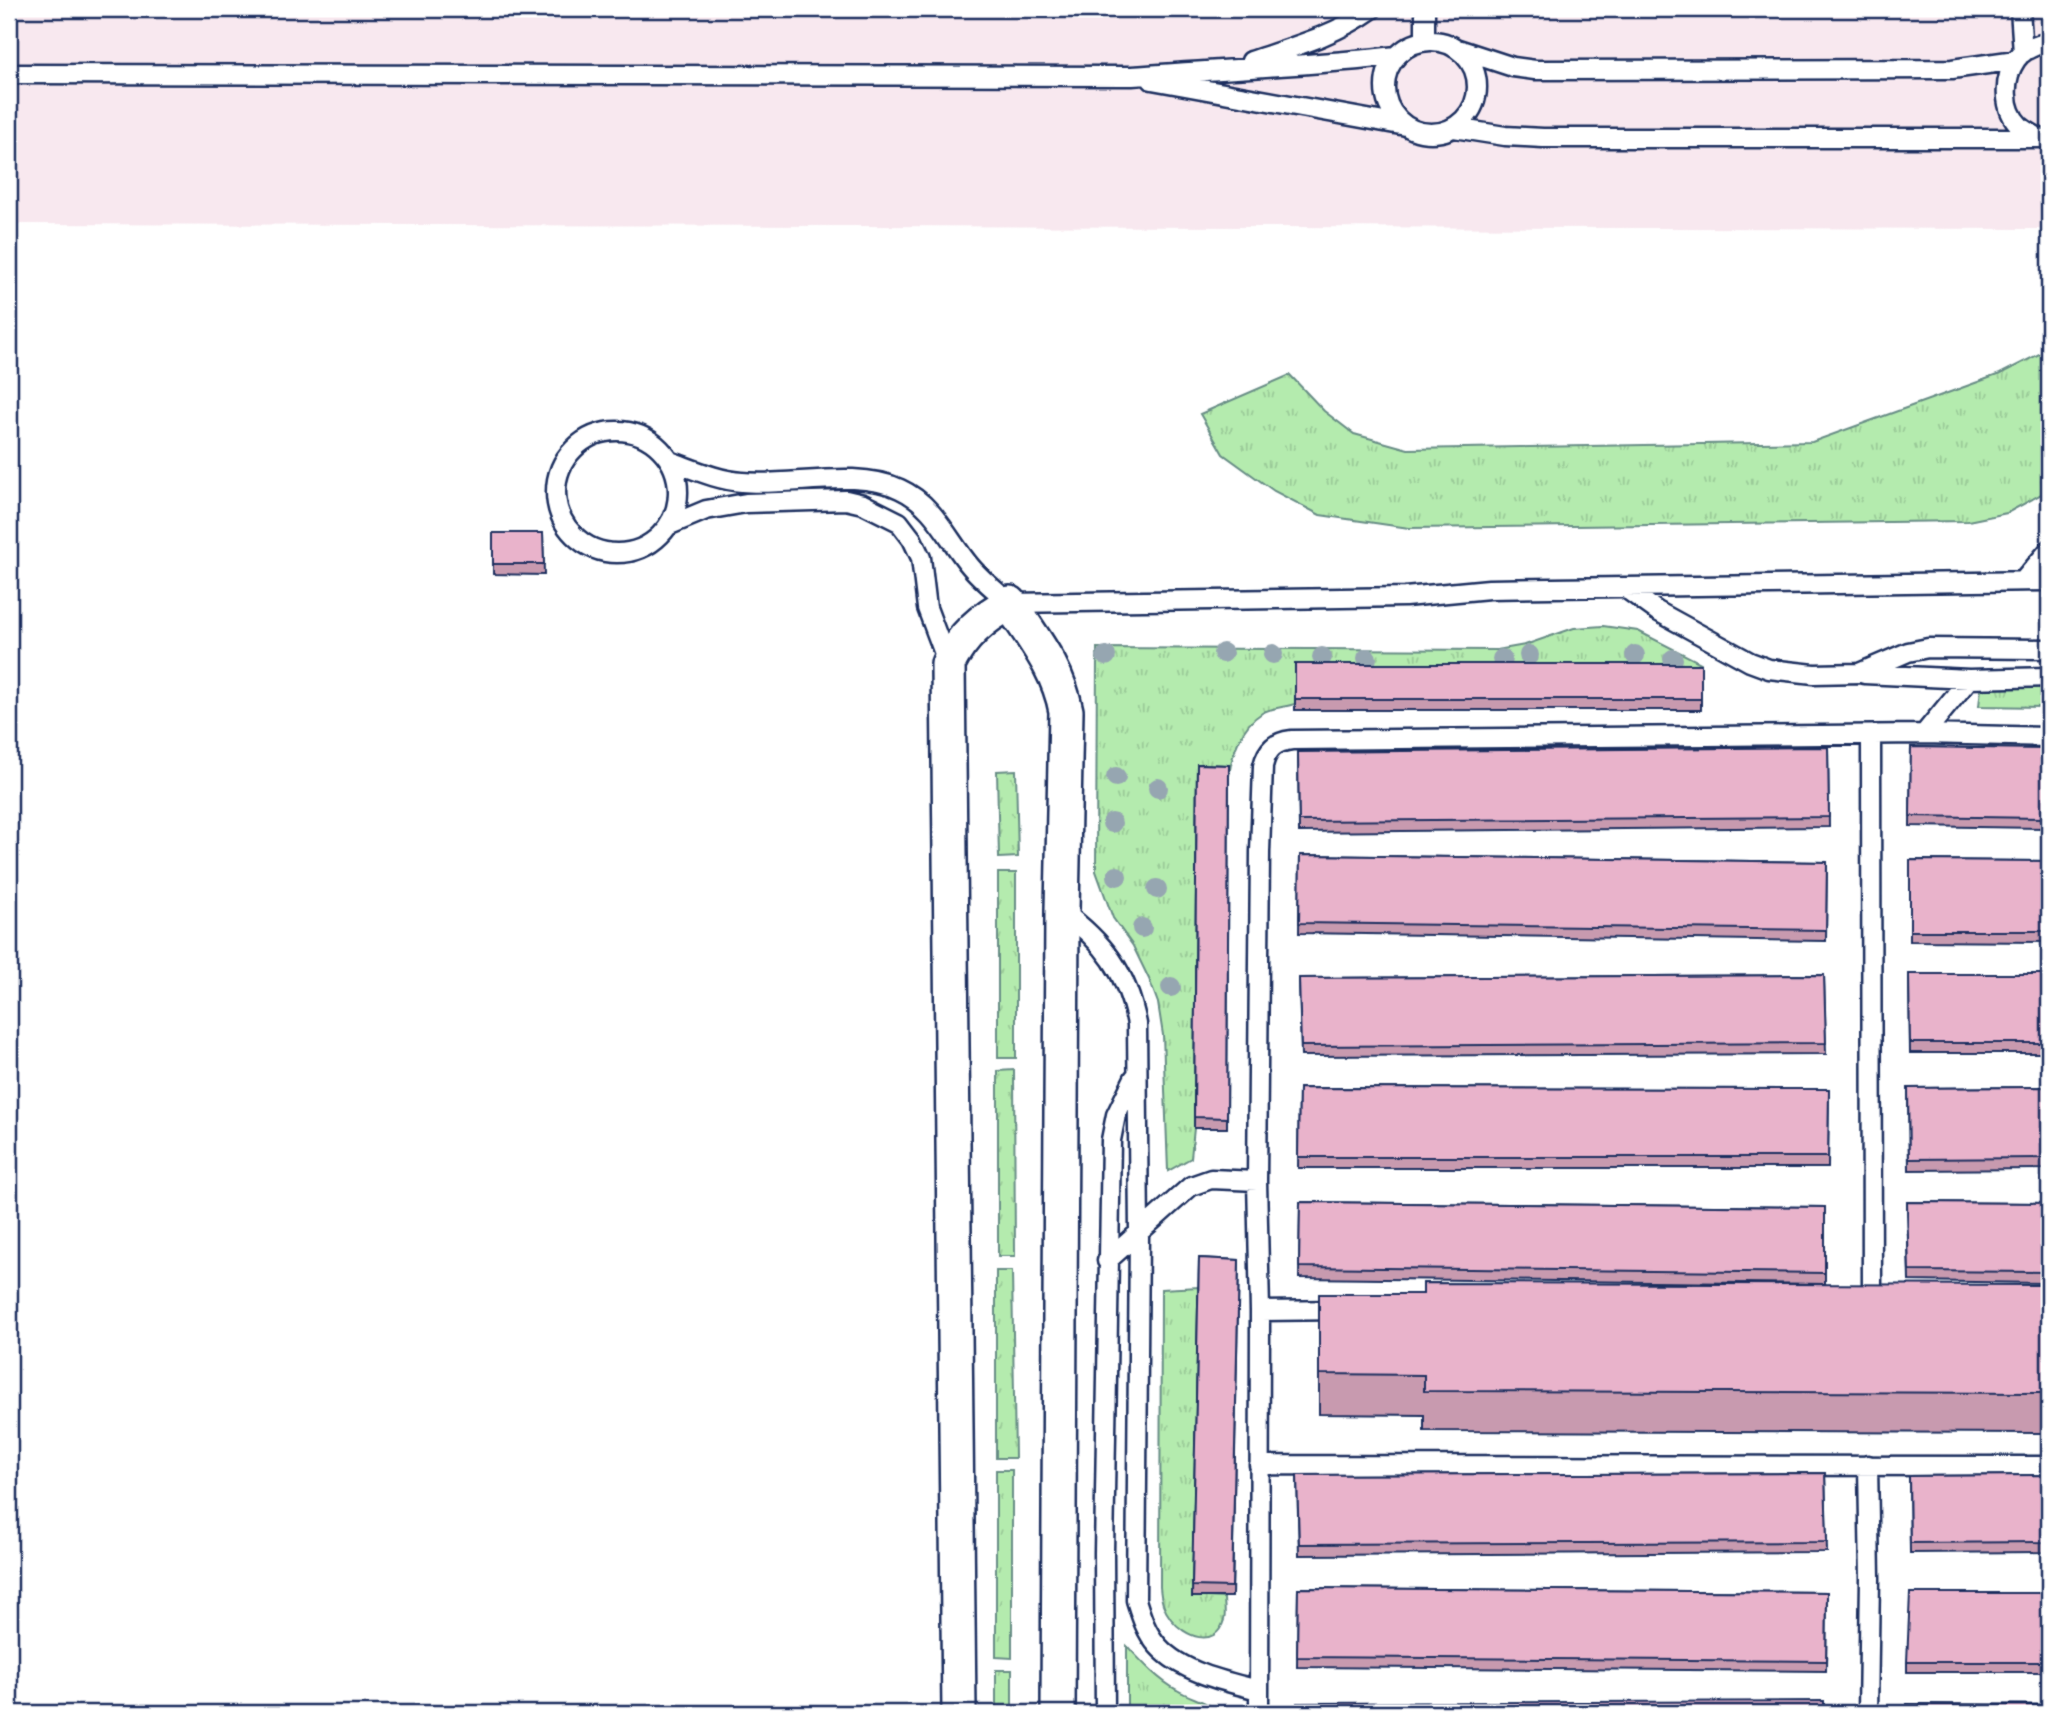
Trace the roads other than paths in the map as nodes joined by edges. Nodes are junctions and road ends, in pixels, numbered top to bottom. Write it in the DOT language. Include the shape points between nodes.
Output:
graph roads {
  1 [pos="1372,9"];
  2 [pos="1425,9"];
  3 [pos="2020,9"];
  4 [pos="1425,41"];
  5 [pos="2049,42"];
  6 [pos="1455,48"];
  7 [pos="1397,56"];
  8 [pos="2019,57"];
  9 [pos="1233,67"];
  10 [pos="9,74"];
  11 [pos="1132,76"];
  12 [pos="1406,127"];
  13 [pos="1454,128"];
  14 [pos="2045,139"];
  15 [pos="670,461"];
  16 [pos="670,525"];
  17 [pos="2049,550"];
  18 [pos="2049,581"];
  19 [pos="2023,582"];
  20 [pos="1625,588"];
  21 [pos="1010,603"];
  22 [pos="2049,649"];
  23 [pos="948,664"];
  24 [pos="1859,673"];
  25 [pos="2049,677"];
  26 [pos="1969,679"];
  27 [pos="1924,734"];
  28 [pos="1871,735"];
  29 [pos="2049,737"];
  30 [pos="1062,911"];
  31 [pos="1137,1073"];
  32 [pos="1257,1181"];
  33 [pos="1139,1233"];
  34 [pos="1107,1261"];
  35 [pos="1872,1306"];
  36 [pos="1357,1310"];
  37 [pos="1259,1311"];
  38 [pos="1259,1465"];
  39 [pos="1868,1465"];
  40 [pos="2049,1466"];
  41 [pos="1259,1690"];
  42 [pos="958,1713"];
  43 [pos="1058,1713"];
  44 [pos="1105,1713"];
  45 [pos="1259,1713"];
  46 [pos="1868,1713"];
  1 -- 9 [label="lane" via="1322,37"];
  2 -- 4 [label="lane"];
  3 -- 8 [label="lane"];
  4 -- 6 [label="lane"];
  4 -- 7 [label="lane"];
  5 -- 8 [label="lane"];
  6 -- 8 [label="lane" via="1535,70 1952,69"];
  6 -- 13 [label="lane" via="1472,66 1478,88 1471,111"];
  7 -- 9 [label="lane"];
  7 -- 12 [label="lane" via="1386,73 1385,94 1392,113"];
  8 -- 14 [label="lane" via="2006,82 2007,106 2020,126"];
  9 -- 11 [label="lane"];
  10 -- 11 [label="lane"];
  11 -- 12 [label="lane"];
  12 -- 13 [label="lane" via="1430,134"];
  13 -- 14 [label="lane" via="1543,138"];
  15 -- 16 [label="lane" via="678,482 678,505"];
  15 -- 16 [label="lane" via="653,442 631,433 606,432 584,440 566,457 556,479 556,504 565,527 594,549 631,553 653,543"];
  15 -- 21 [label="lane" via="742,482 857,480 902,489 927,508 971,567"];
  16 -- 23 [label="lane" via="706,510 746,503 846,500 863,504 899,522 912,539 921,558 927,608"];
  17 -- 19 [label="lane"];
  18 -- 19 [label="lane"];
  19 -- 20 [label="lane"];
  20 -- 21 [label="lane" via="1489,589 1324,600"];
  20 -- 24 [label="lane" via="1749,662 1814,674"];
  21 -- 23 [label="street" via="985,617 958,645"];
  21 -- 30 [label="street" via="1062,687 1066,711"];
  22 -- 24 [label="lane" via="1928,648"];
  23 -- 42 [label="street"];
  24 -- 26 [label="lane"];
  25 -- 26 [label="lane"];
  26 -- 27 [label="lane"];
  27 -- 28 [label="lane"];
  27 -- 29 [label="lane"];
  28 -- 32 [label="lane" via="1292,740 1273,746 1264,766 1260,852"];
  28 -- 35 [label="lane"];
  30 -- 31 [label="lane" via="1103,946 1132,997"];
  30 -- 43 [label="street"];
  31 -- 33 [label="lane"];
  31 -- 34 [label="lane" via="1113,1126"];
  32 -- 33 [label="lane" via="1202,1181"];
  32 -- 37 [label="lane"];
  33 -- 34 [label="lane"];
  33 -- 41 [label="lane" via="1136,1600 1143,1623 1158,1646 1175,1660"];
  34 -- 44 [label="lane"];
  36 -- 37 [label="lane"];
  37 -- 38 [label="lane"];
  38 -- 39 [label="lane"];
  38 -- 41 [label="lane"];
  39 -- 40 [label="lane"];
  39 -- 46 [label="lane"];
  41 -- 45 [label="lane"];
}
